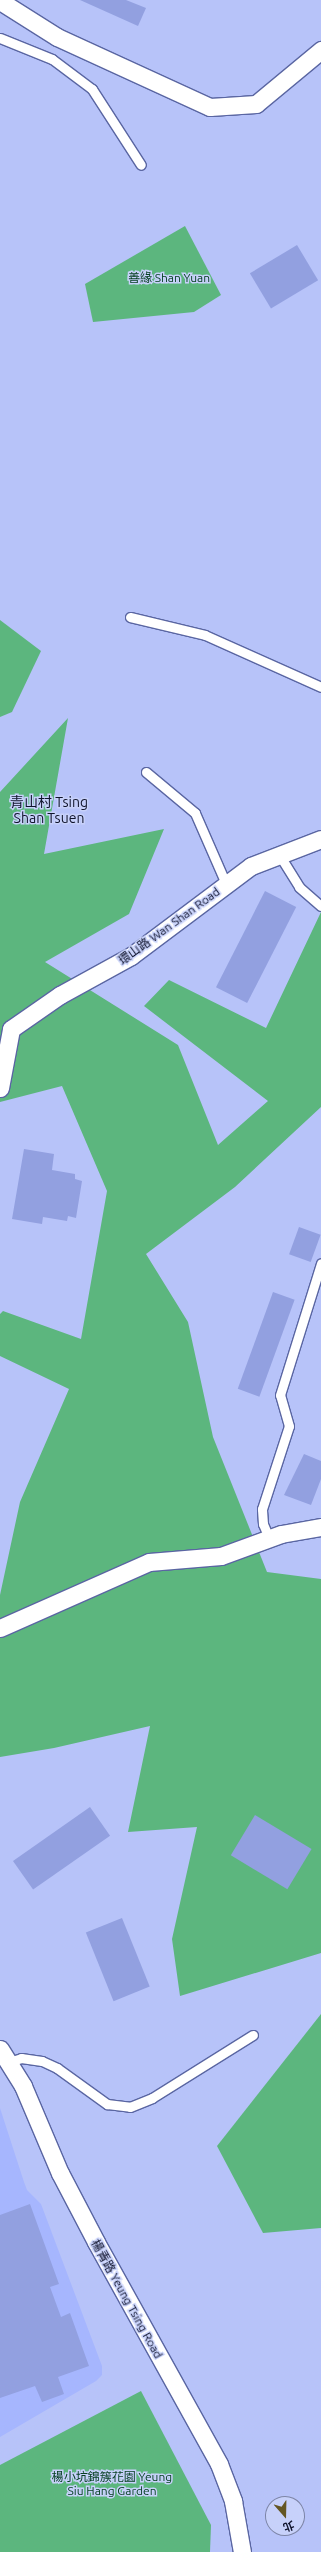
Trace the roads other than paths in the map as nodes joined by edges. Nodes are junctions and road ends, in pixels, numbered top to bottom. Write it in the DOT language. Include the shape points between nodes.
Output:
graph roads {
  1 [pos="0,1"];
  2 [pos="0,38"];
  3 [pos="321,50"];
  4 [pos="141,165"];
  5 [pos="130,617"];
  6 [pos="321,687"];
  7 [pos="146,772"];
  8 [pos="321,839"];
  9 [pos="280,856"];
  10 [pos="226,884"];
  11 [pos="321,906"];
  12 [pos="0,1088"];
  13 [pos="321,1263"];
  14 [pos="321,1527"];
  15 [pos="269,1538"];
  16 [pos="0,1628"];
  17 [pos="253,2034"];
  18 [pos="4,2056"];
  19 [pos="242,2552"];
  1 -- 3 [label="street" via="57,37 210,107 256,104"];
  2 -- 4 [label="lane" via="52,59 92,88"];
  5 -- 6 [label="lane" via="205,635"];
  7 -- 10 [label="lane" via="196,813"];
  8 -- 9 [label="street, 環山路 Wan Shan Road"];
  9 -- 10 [label="street, 環山路 Wan Shan Road" via="251,866"];
  9 -- 11 [label="lane" via="299,887"];
  10 -- 12 [label="street, 環山路 Wan Shan Road" via="131,956 60,994 11,1029"];
  13 -- 15 [label="lane" via="280,1395 289,1426 262,1509 263,1524"];
  14 -- 15 [label="street"];
  15 -- 16 [label="street" via="222,1556 140,1564"];
  17 -- 18 [label="lane" via="152,2098 130,2107 107,2104 57,2068 42,2061"];
  18 -- 19 [label="street, 楊青路 Yeung Tsing Road" via="96,2242 219,2464 233,2501"];
}
